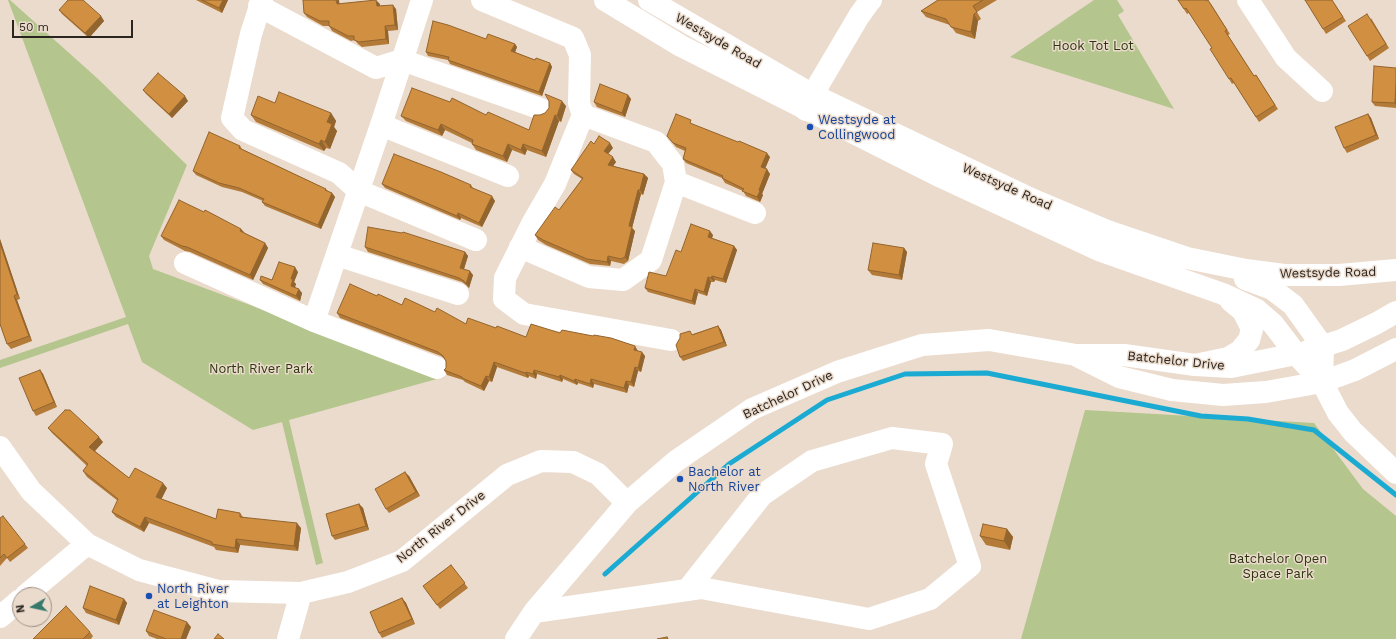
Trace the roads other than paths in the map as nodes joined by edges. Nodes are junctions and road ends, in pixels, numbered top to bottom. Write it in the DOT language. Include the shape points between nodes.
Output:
graph roads {
  1 [pos="422,0"];
  2 [pos="482,0"];
  3 [pos="605,0"];
  4 [pos="649,0"];
  5 [pos="871,0"];
  6 [pos="1248,0"];
  7 [pos="260,3"];
  8 [pos="402,60"];
  9 [pos="1322,91"];
  10 [pos="809,102"];
  11 [pos="541,109"];
  12 [pos="583,115"];
  13 [pos="381,125"];
  14 [pos="508,176"];
  15 [pos="676,182"];
  16 [pos="359,190"];
  17 [pos="755,213"];
  18 [pos="476,240"];
  19 [pos="520,247"];
  20 [pos="337,255"];
  21 [pos="1187,258"];
  22 [pos="185,262"];
  23 [pos="1396,270"];
  24 [pos="458,294"];
  25 [pos="1223,294"];
  26 [pos="1396,312"];
  27 [pos="314,321"];
  28 [pos="671,340"];
  29 [pos="1323,347"];
  30 [pos="1396,348"];
  31 [pos="1296,354"];
  32 [pos="1076,355"];
  33 [pos="1196,365"];
  34 [pos="437,368"];
  35 [pos="1322,382"];
  36 [pos="0,448"];
  37 [pos="1396,473"];
  38 [pos="627,503"];
  39 [pos="87,544"];
  40 [pos="36,587"];
  41 [pos="688,589"];
  42 [pos="301,593"];
  43 [pos="12,607"];
  44 [pos="534,612"];
  45 [pos="0,618"];
  46 [pos="288,639"];
  47 [pos="516,639"];
  1 -- 8 [label="street"];
  2 -- 12 [label="street" via="572,38 580,55 579,103"];
  3 -- 10 [label="street, Westsyde Road" via="681,46"];
  4 -- 10 [label="street, Westsyde Road"];
  5 -- 10 [label="street"];
  6 -- 9 [label="street" via="1286,58"];
  7 -- 8 [label="street" via="376,68"];
  7 -- 16 [label="street" via="232,118 244,130 339,174"];
  8 -- 11 [label="street"];
  8 -- 13 [label="street"];
  10 -- 21 [label="street, Westsyde Road" via="1107,231"];
  10 -- 25 [label="street, Westsyde Road" via="938,175 1101,251"];
  12 -- 15 [label="street" via="656,142 673,164"];
  12 -- 19 [label="street" via="555,184"];
  13 -- 14 [label="street"];
  13 -- 16 [label="street"];
  15 -- 17 [label="street"];
  15 -- 19 [label="street" via="651,260 623,280 589,278"];
  16 -- 18 [label="street"];
  16 -- 20 [label="street"];
  19 -- 28 [label="street" via="505,278 504,299 524,314"];
  20 -- 24 [label="street"];
  20 -- 27 [label="street"];
  21 -- 23 [label="street, Westsyde Road" via="1284,275 1339,275"];
  21 -- 29 [label="street" via="1272,289 1293,305"];
  22 -- 27 [label="street"];
  25 -- 31 [label="street, Westsyde Road" via="1257,310 1273,324"];
  25 -- 33 [label="street" via="1243,311 1252,329 1249,340 1240,351 1228,358"];
  26 -- 29 [label="street, Batchelor Drive"];
  27 -- 34 [label="street"];
  29 -- 31 [label="street, Batchelor Drive"];
  29 -- 35 [label="street"];
  30 -- 35 [label="street, Batchelor Drive" via="1355,370"];
  31 -- 33 [label="street, Batchelor Drive" via="1231,367"];
  31 -- 35 [label="street, Westsyde Road"];
  32 -- 33 [label="street, Batchelor Drive" via="1124,355"];
  32 -- 35 [label="street, Batchelor Drive" via="1119,377 1172,390 1223,395 1266,392"];
  32 -- 38 [label="street, Batchelor Drive" via="989,340 922,345 837,372 752,409 676,461"];
  35 -- 37 [label="street" via="1338,412 1353,432"];
  36 -- 39 [label="street, North River Drive" via="31,492"];
  38 -- 42 [label="street, North River Drive" via="598,474 573,462 541,461 507,474 402,561 348,582"];
  38 -- 44 [label="street, Batchelor Drive"];
  39 -- 40 [label="street"];
  39 -- 42 [label="street, North River Drive" via="139,570 218,591"];
  41 -- 41 [label="street" via="701,588 869,619 930,599 970,566 936,464 942,444 892,438 812,462 762,495"];
  41 -- 44 [label="street"];
  42 -- 46 [label="street"];
  43 -- 45 [label="street"];
  44 -- 47 [label="street, Batchelor Drive"];
}
